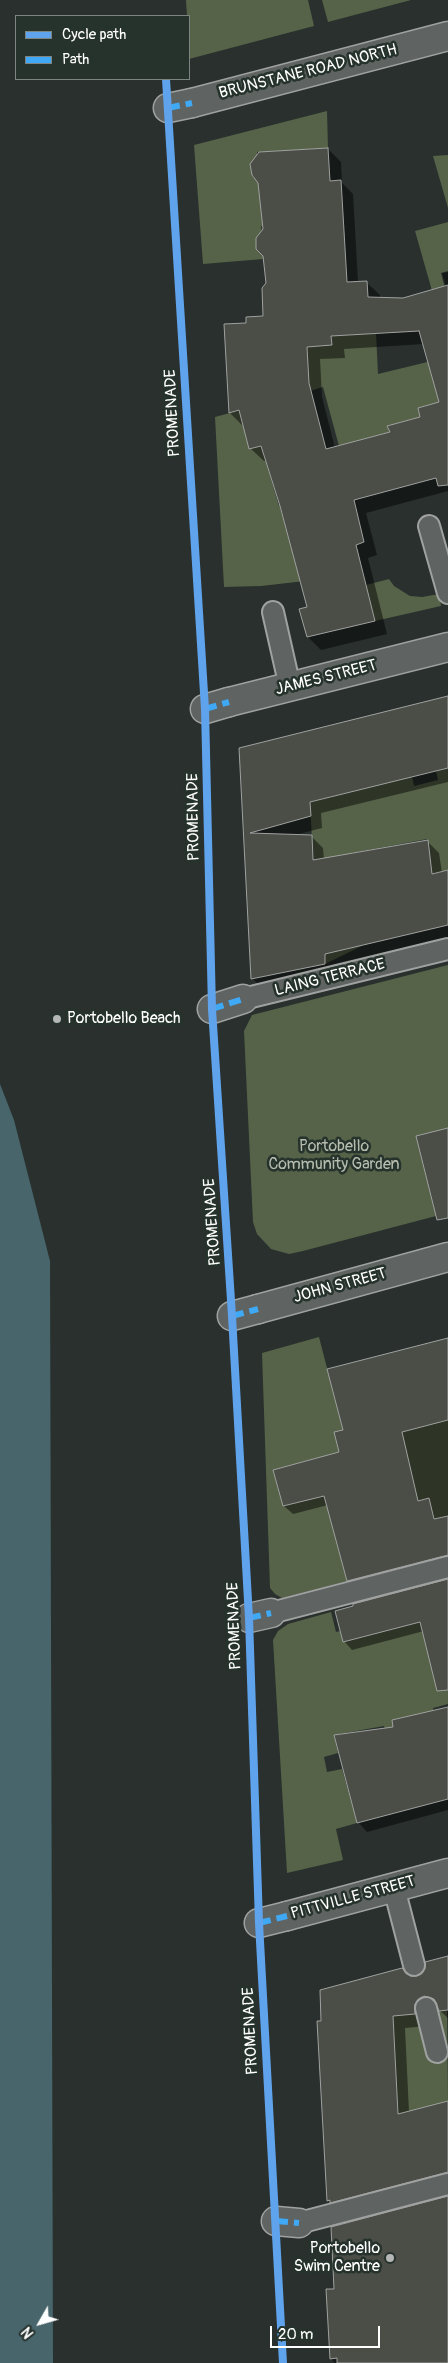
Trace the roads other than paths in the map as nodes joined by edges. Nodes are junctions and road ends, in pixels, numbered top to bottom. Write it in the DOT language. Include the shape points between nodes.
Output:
graph roads {
  1 [pos="448,36"];
  2 [pos="180,105"];
  3 [pos="429,526"];
  4 [pos="448,593"];
  5 [pos="273,612"];
  6 [pos="448,647"];
  7 [pos="290,687"];
  8 [pos="217,706"];
  9 [pos="448,949"];
  10 [pos="243,999"];
  11 [pos="212,1009"];
  12 [pos="448,1258"];
  13 [pos="245,1312"];
  14 [pos="448,1567"];
  15 [pos="260,1615"];
  16 [pos="448,1873"];
  17 [pos="394,1888"];
  18 [pos="259,1923"];
  19 [pos="414,1965"];
  20 [pos="426,2008"];
  21 [pos="437,2052"];
  22 [pos="448,2184"];
  23 [pos="288,2222"];
  1 -- 2 [label="street, BRUNSTANE ROAD NORTH"];
  3 -- 4 [label="lane"];
  5 -- 7 [label="lane"];
  6 -- 7 [label="street, JAMES STREET"];
  7 -- 8 [label="street, JAMES STREET"];
  9 -- 10 [label="lane, LAING TERRACE"];
  10 -- 11 [label="street, LAING TERRACE"];
  12 -- 13 [label="street, JOHN STREET"];
  14 -- 15 [label="lane"];
  16 -- 17 [label="street, PITTVILLE STREET"];
  17 -- 18 [label="street, PITTVILLE STREET"];
  17 -- 19 [label="lane"];
  20 -- 21 [label="lane"];
  22 -- 23 [label="lane"];
}
